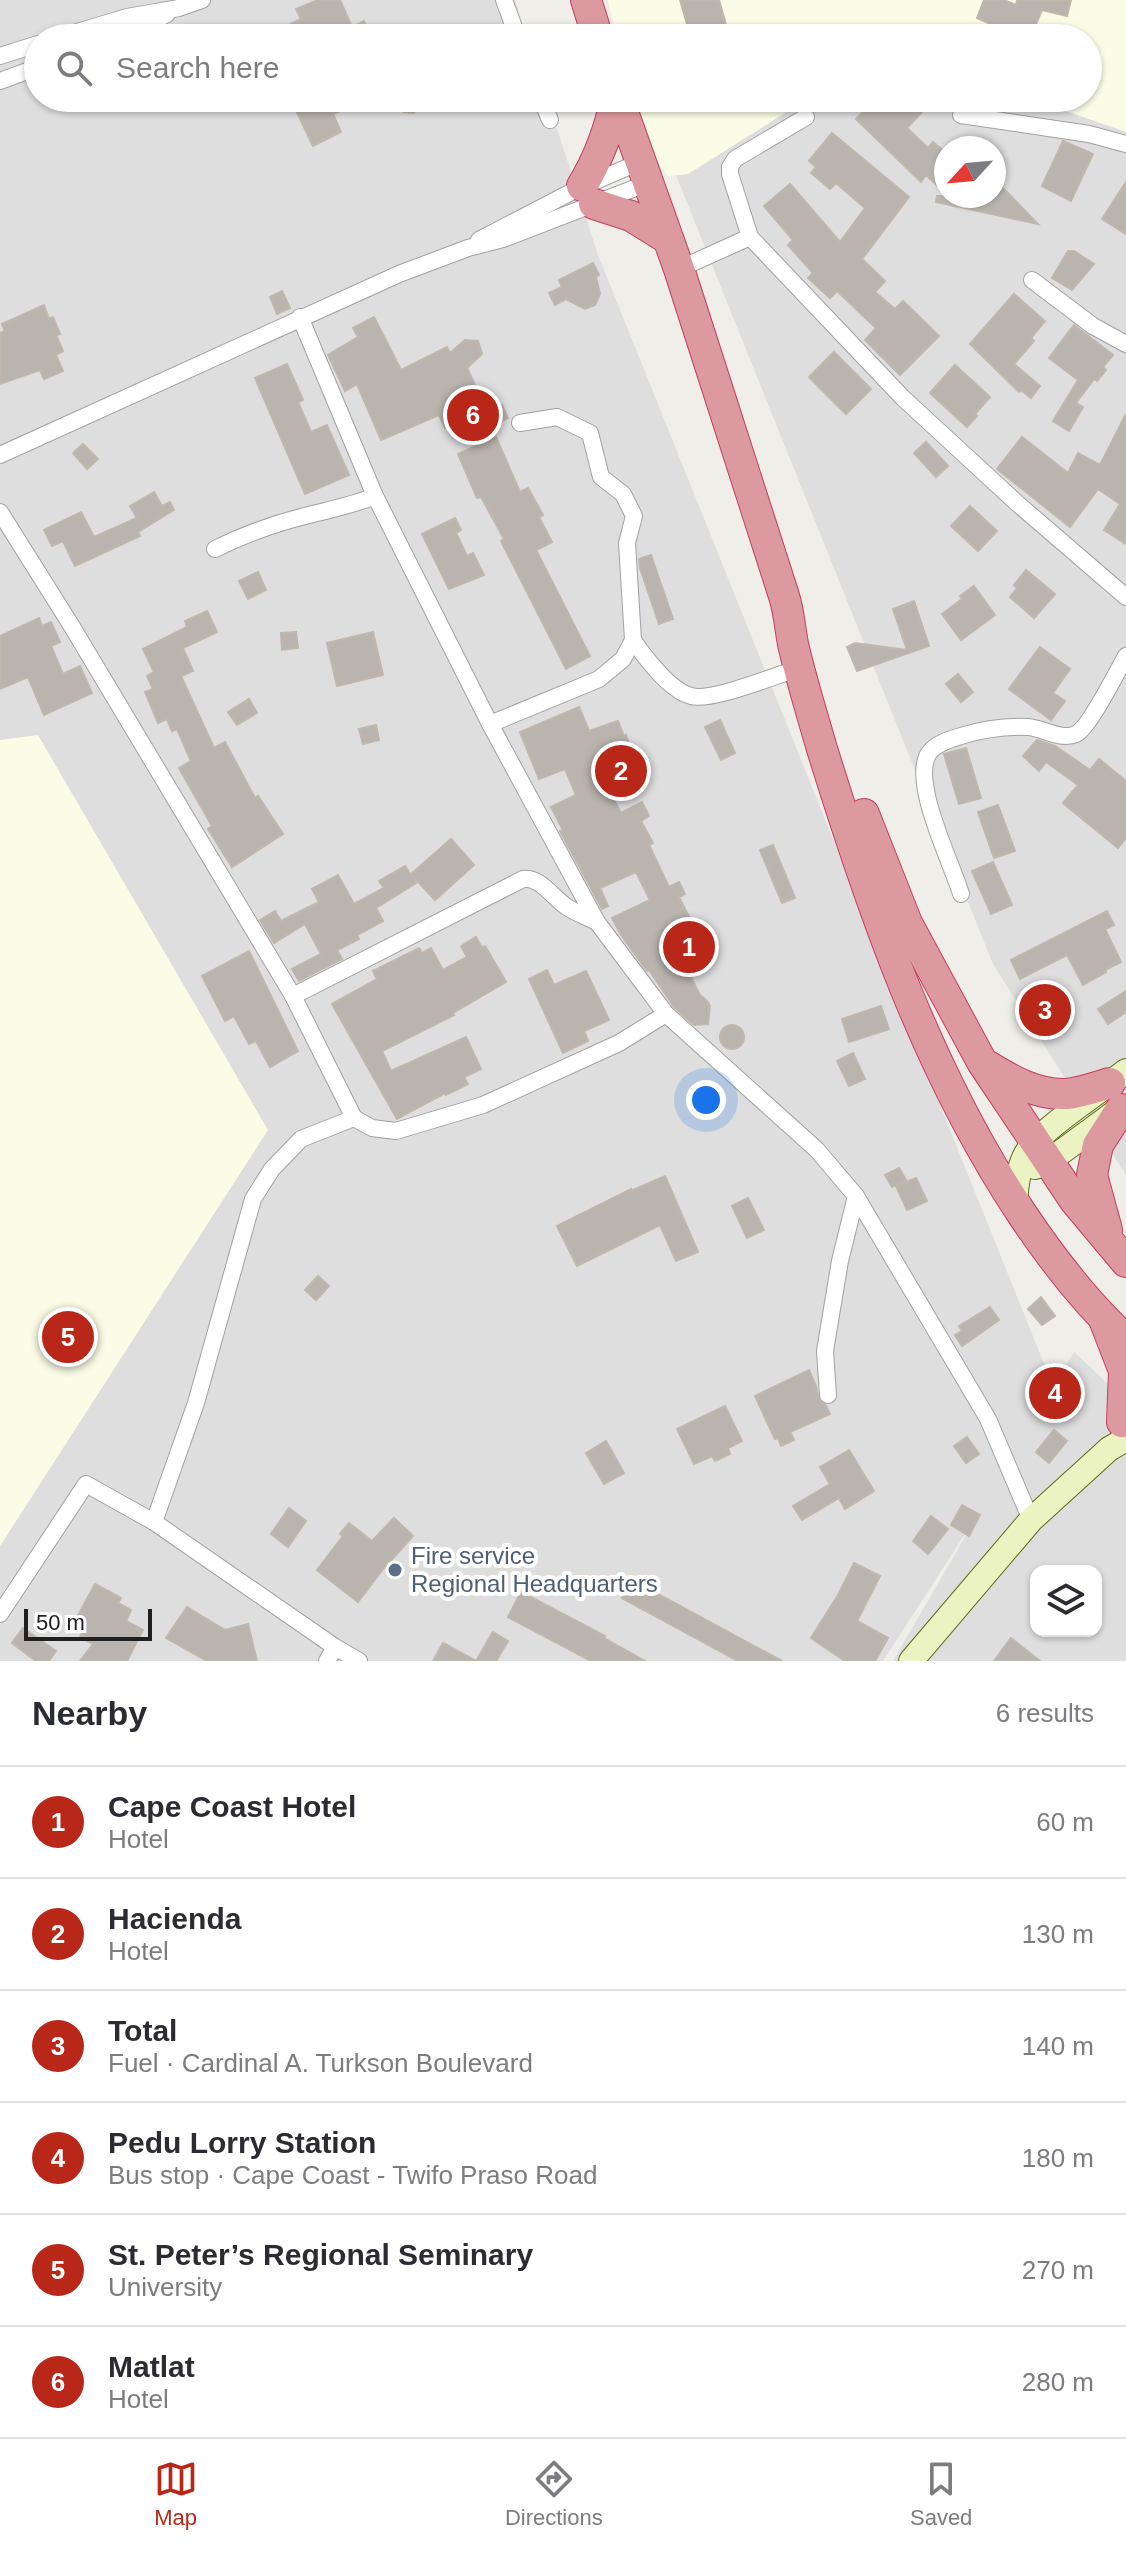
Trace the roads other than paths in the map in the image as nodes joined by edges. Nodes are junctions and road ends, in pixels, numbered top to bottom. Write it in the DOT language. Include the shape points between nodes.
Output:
graph roads {
  1 [pos="202,0"];
  2 [pos="504,0"];
  3 [pos="586,0"];
  4 [pos="179,8"];
  5 [pos="104,24"];
  6 [pos="150,24"];
  7 [pos="513,24"];
  8 [pos="594,24"];
  9 [pos="24,50"];
  10 [pos="0,56"];
  11 [pos="24,72"];
  12 [pos="0,81"];
  13 [pos="547,112"];
  14 [pos="614,112"];
  15 [pos="622,112"];
  16 [pos="961,115"];
  17 [pos="806,117"];
  18 [pos="550,120"];
  19 [pos="1126,144"];
  20 [pos="644,173"];
  21 [pos="588,195"];
  22 [pos="750,237"];
  23 [pos="668,239"];
  24 [pos="679,269"];
  25 [pos="1032,280"];
  26 [pos="300,317"];
  27 [pos="1126,344"];
  28 [pos="520,423"];
  29 [pos="0,455"];
  30 [pos="375,496"];
  31 [pos="0,512"];
  32 [pos="215,549"];
  33 [pos="1126,597"];
  34 [pos="789,613"];
  35 [pos="633,640"];
  36 [pos="1126,656"];
  37 [pos="800,668"];
  38 [pos="490,724"];
  39 [pos="961,894"];
  40 [pos="597,922"];
  41 [pos="293,996"];
  42 [pos="666,1014"];
  43 [pos="982,1062"];
  44 [pos="1121,1092"];
  45 [pos="354,1118"];
  46 [pos="1025,1160"];
  47 [pos="856,1196"];
  48 [pos="1118,1252"];
  49 [pos="1115,1330"];
  50 [pos="828,1395"];
  51 [pos="1121,1432"];
  52 [pos="1031,1520"];
  53 [pos="154,1522"];
  54 [pos="0,1614"];
  55 [pos="331,1654"];
  56 [pos="359,1661"];
  57 [pos="911,1661"];
  1 -- 4 [label="street"];
  2 -- 7 [label="street"];
  3 -- 8 [label="highway"];
  4 -- 5 [label="street"];
  4 -- 6 [label="street"];
  9 -- 10 [label="street"];
  11 -- 12 [label="street"];
  13 -- 18 [label="street"];
  14 -- 21 [label="highway"];
  15 -- 20 [label="highway"];
  16 -- 19 [label="street"];
  17 -- 22 [label="street" via="730,167"];
  20 -- 21 [label="street"];
  20 -- 23 [label="highway"];
  21 -- 23 [label="highway"];
  21 -- 26 [label="street"];
  22 -- 24 [label="street"];
  22 -- 33 [label="street" via="903,398"];
  23 -- 24 [label="highway"];
  24 -- 34 [label="highway"];
  25 -- 27 [label="street"];
  26 -- 29 [label="street"];
  26 -- 30 [label="street"];
  28 -- 35 [label="street" via="557,417 590,433 601,477 623,494 634,516 627,543"];
  30 -- 32 [label="street" via="246,534"];
  30 -- 38 [label="street"];
  31 -- 41 [label="street"];
  34 -- 37 [label="highway"];
  34 -- 43 [label="highway" via="805,639 859,802 907,923"];
  35 -- 37 [label="street" via="649,664 689,696 708,697"];
  35 -- 38 [label="street" via="623,659 599,679"];
  36 -- 39 [label="street" via="1077,734 989,727 946,740 929,752 924,771 929,803"];
  37 -- 46 [label="highway" via="886,938 930,1050"];
  38 -- 40 [label="street"];
  40 -- 41 [label="street" via="567,908 537,881 523,879"];
  40 -- 42 [label="street"];
  41 -- 45 [label="street"];
  42 -- 45 [label="street" via="619,1043 483,1105 396,1131 372,1128"];
  42 -- 47 [label="street" via="817,1150"];
  43 -- 44 [label="highway" via="1033,1089"];
  43 -- 46 [label="highway"];
  44 -- 46 [label="main road"];
  44 -- 48 [label="highway" via="1098,1145 1092,1175"];
  45 -- 53 [label="street" via="301,1139 253,1199 196,1403"];
  46 -- 48 [label="highway" via="1075,1201"];
  46 -- 49 [label="highway" via="1015,1203 1047,1251"];
  47 -- 50 [label="street" via="825,1351"];
  47 -- 52 [label="street" via="988,1419"];
  49 -- 51 [label="highway" via="1124,1371"];
  51 -- 52 [label="main road"];
  52 -- 57 [label="main road"];
  53 -- 54 [label="street" via="86,1484"];
  53 -- 55 [label="street"];
  55 -- 56 [label="street"];
}
